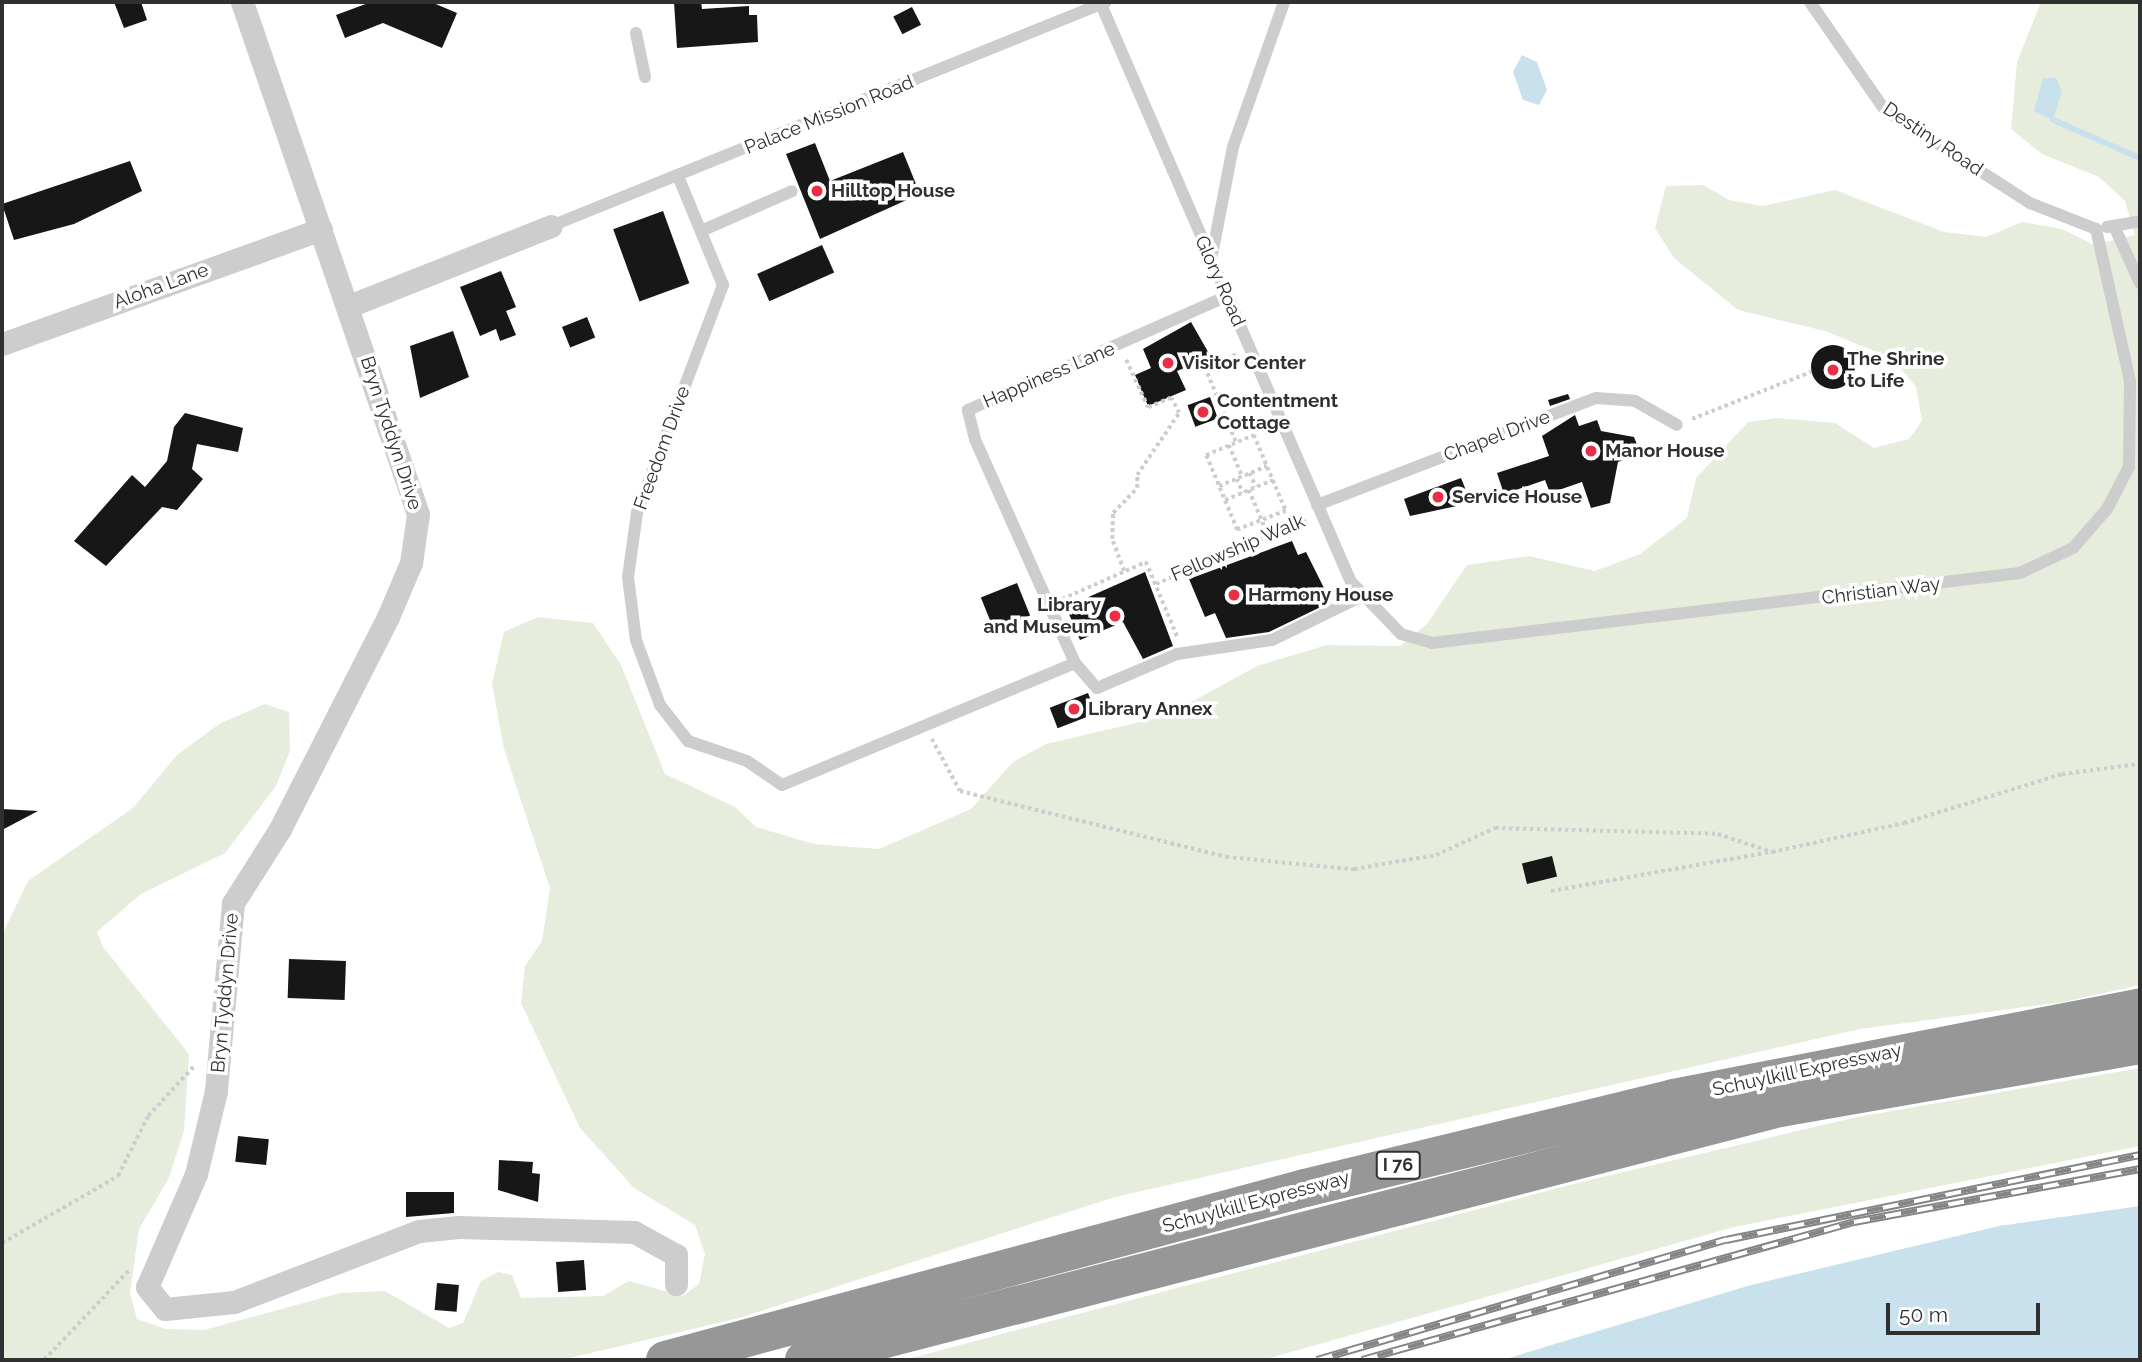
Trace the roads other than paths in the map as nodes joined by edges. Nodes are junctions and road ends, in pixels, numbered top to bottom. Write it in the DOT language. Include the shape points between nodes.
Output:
graph roads {
  1 [pos="242,2"];
  2 [pos="1284,2"];
  3 [pos="1810,2"];
  4 [pos="1102,3"];
  5 [pos="636,33"];
  6 [pos="645,77"];
  7 [pos="678,176"];
  8 [pos="792,191"];
  9 [pos="2140,221"];
  10 [pos="551,226"];
  11 [pos="2114,226"];
  12 [pos="321,229"];
  13 [pos="2096,229"];
  14 [pos="701,231"];
  15 [pos="1211,260"];
  16 [pos="2140,283"];
  17 [pos="1228,296"];
  18 [pos="349,306"];
  19 [pos="2,344"];
  20 [pos="1677,425"];
  21 [pos="1319,509"];
  22 [pos="1362,596"];
  23 [pos="1075,663"];
  24 [pos="2140,1007"];
  25 [pos="2140,1045"];
  26 [pos="676,1283"];
  27 [pos="665,1360"];
  28 [pos="804,1360"];
  1 -- 12 [label="street, Bryn Tyddyn Drive"];
  2 -- 15 [label="lane" via="1248,93"];
  3 -- 13 [label="lane, Destiny Road" via="1884,109 2030,204"];
  4 -- 7 [label="lane, Palace Mission Road"];
  4 -- 15 [label="lane, Glory Road"];
  5 -- 6 [label="lane"];
  7 -- 10 [label="lane, Palace Mission Road"];
  7 -- 14 [label="lane, Freedom Drive"];
  8 -- 14 [label="lane"];
  9 -- 11 [label="lane"];
  10 -- 18 [label="street"];
  11 -- 13 [label="lane"];
  11 -- 16 [label="lane"];
  12 -- 18 [label="street, Bryn Tyddyn Drive"];
  12 -- 19 [label="street, Aloha Lane"];
  13 -- 22 [label="lane, Christian Way" via="2130,381 2129,467 2107,509 2073,548 2020,573 1498,639 1432,643 1401,634"];
  14 -- 23 [label="lane, Freedom Drive" via="723,285 636,513 628,577 636,640 660,705 688,741 747,761 782,785"];
  15 -- 17 [label="lane, Glory Road"];
  17 -- 21 [label="lane, Glory Road"];
  17 -- 23 [label="lane, Happiness Lane" via="968,410"];
  18 -- 26 [label="street, Bryn Tyddyn Drive" via="418,514 411,563 281,829 233,903 222,1037 196,1174 147,1287 165,1309 234,1302 419,1231 459,1227 634,1232 676,1255"];
  20 -- 21 [label="lane, Chapel Drive" via="1634,401 1596,398"];
  21 -- 22 [label="lane, Glory Road"];
  22 -- 23 [label="lane" via="1272,640 1183,653 1097,688"];
  24 -- 27 [label="highway, Schuylkill Expressway / I 76" via="1674,1098 1305,1188"];
  25 -- 28 [label="highway, Schuylkill Expressway / I 76" via="1780,1108"];
}
